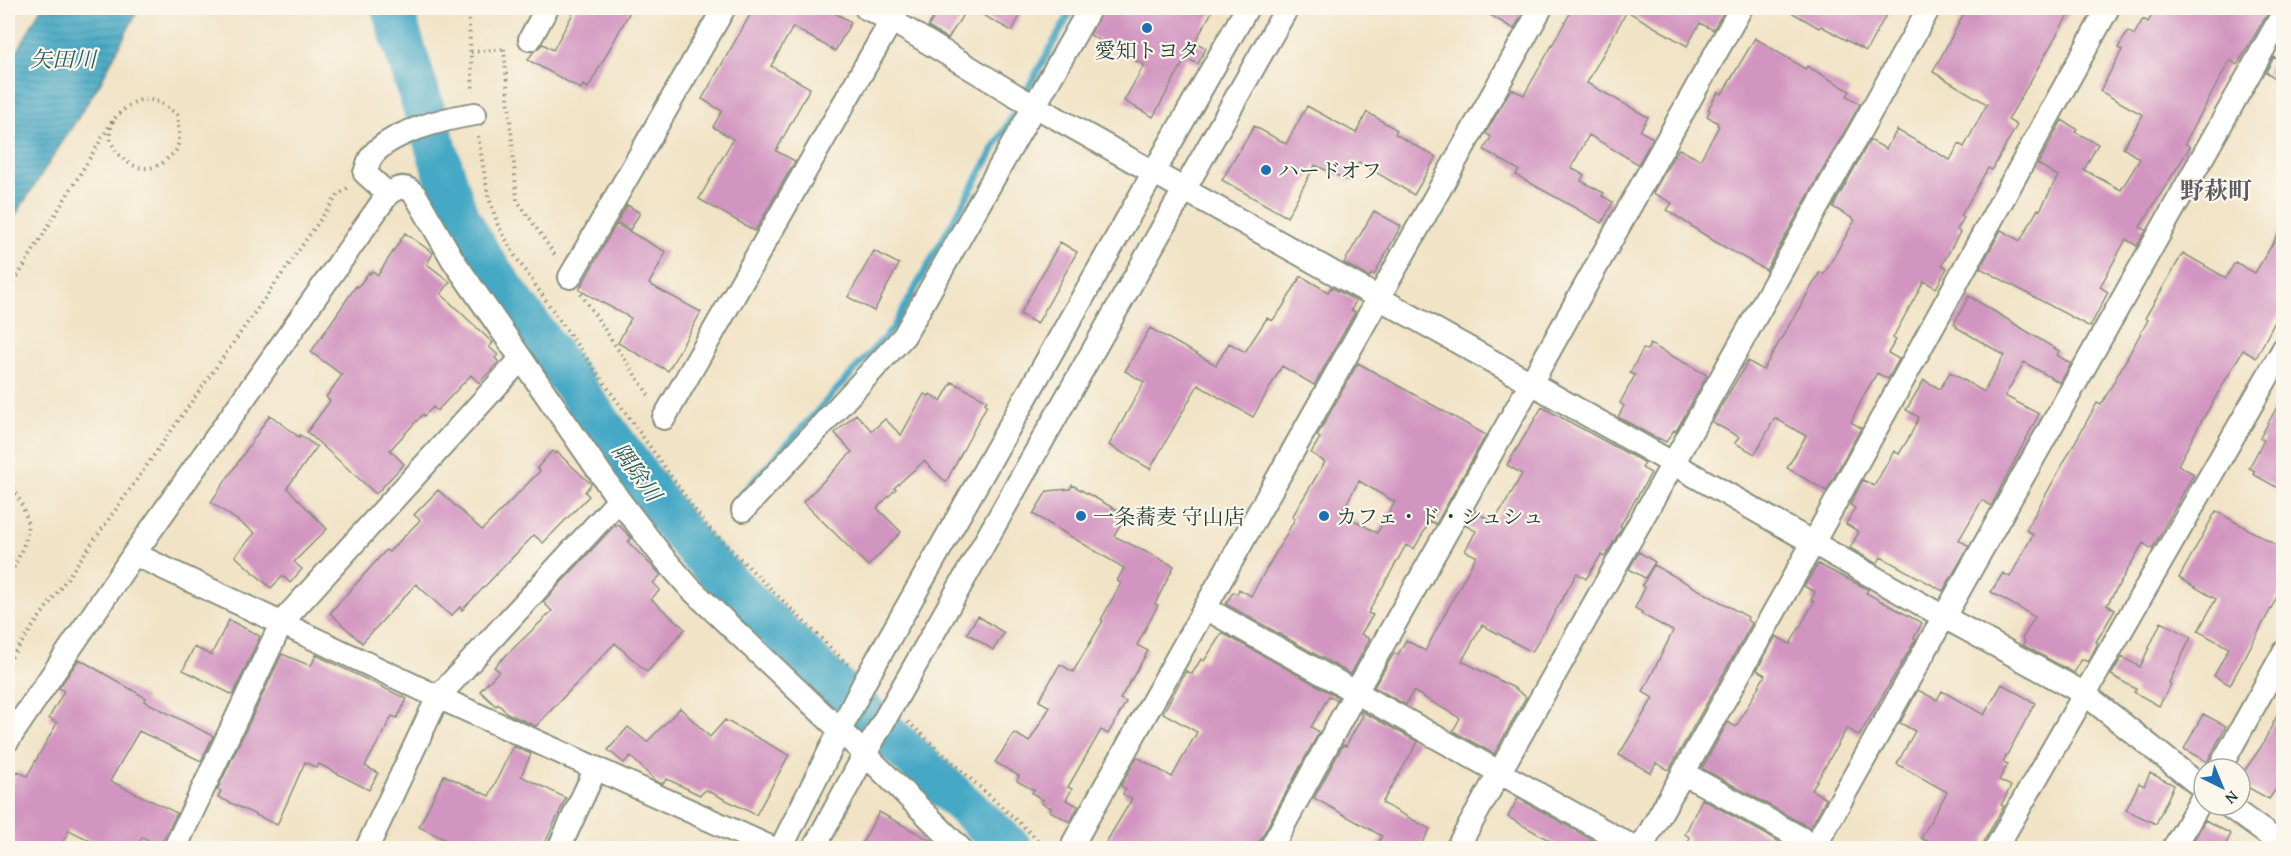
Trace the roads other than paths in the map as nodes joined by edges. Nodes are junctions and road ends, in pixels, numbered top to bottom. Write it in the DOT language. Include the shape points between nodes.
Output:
graph roads {
  1 [pos="547,8"];
  2 [pos="724,8"];
  3 [pos="866,8"];
  4 [pos="1090,8"];
  5 [pos="1247,8"];
  6 [pos="1287,8"];
  7 [pos="1541,8"];
  8 [pos="1741,8"];
  9 [pos="1929,8"];
  10 [pos="2108,8"];
  11 [pos="2283,12"];
  12 [pos="895,14"];
  13 [pos="530,39"];
  14 [pos="1028,102"];
  15 [pos="469,115"];
  16 [pos="1154,172"];
  17 [pos="1184,189"];
  18 [pos="388,194"];
  19 [pos="570,277"];
  20 [pos="1379,299"];
  21 [pos="2283,351"];
  22 [pos="521,359"];
  23 [pos="1532,383"];
  24 [pos="664,418"];
  25 [pos="1672,464"];
  26 [pos="619,500"];
  27 [pos="742,510"];
  28 [pos="1813,543"];
  29 [pos="134,554"];
  30 [pos="1205,608"];
  31 [pos="1944,617"];
  32 [pos="282,622"];
  33 [pos="2283,652"];
  34 [pos="1356,692"];
  35 [pos="2085,694"];
  36 [pos="438,697"];
  37 [pos="840,731"];
  38 [pos="8,740"];
  39 [pos="866,754"];
  40 [pos="2225,757"];
  41 [pos="596,768"];
  42 [pos="1499,771"];
  43 [pos="1683,773"];
  44 [pos="2192,779"];
  45 [pos="2192,817"];
  46 [pos="2243,817"];
  47 [pos="1074,842"];
  48 [pos="2283,846"];
  49 [pos="1814,847"];
  50 [pos="175,849"];
  51 [pos="367,849"];
  52 [pos="558,849"];
  53 [pos="772,849"];
  54 [pos="781,849"];
  55 [pos="814,849"];
  56 [pos="960,849"];
  57 [pos="1271,849"];
  58 [pos="1457,849"];
  59 [pos="1635,849"];
  60 [pos="1641,849"];
  61 [pos="1996,849"];
  62 [pos="2174,849"];
  1 -- 13 [label="street"];
  2 -- 19 [label="street"];
  3 -- 12 [label="street"];
  4 -- 14 [label="street"];
  5 -- 16 [label="street"];
  6 -- 17 [label="street"];
  7 -- 20 [label="street"];
  8 -- 23 [label="street"];
  9 -- 25 [label="street"];
  10 -- 28 [label="street"];
  11 -- 31 [label="street"];
  12 -- 14 [label="street"];
  12 -- 24 [label="street"];
  14 -- 16 [label="street"];
  14 -- 27 [label="street" via="904,336"];
  15 -- 18 [label="street" via="403,134 370,158 365,173"];
  16 -- 17 [label="street"];
  16 -- 37 [label="street" via="858,675"];
  17 -- 20 [label="street"];
  17 -- 39 [label="street"];
  18 -- 22 [label="street" via="403,187 416,196 453,260"];
  18 -- 29 [label="street"];
  20 -- 23 [label="street"];
  20 -- 30 [label="street"];
  21 -- 35 [label="street"];
  22 -- 26 [label="street"];
  22 -- 32 [label="street"];
  23 -- 25 [label="street"];
  23 -- 34 [label="street"];
  25 -- 28 [label="street"];
  25 -- 42 [label="street"];
  26 -- 36 [label="street"];
  26 -- 37 [label="street" via="690,588"];
  28 -- 31 [label="street"];
  28 -- 43 [label="street"];
  29 -- 32 [label="street"];
  29 -- 38 [label="street"];
  30 -- 34 [label="street"];
  30 -- 47 [label="street"];
  31 -- 35 [label="street"];
  31 -- 49 [label="street"];
  32 -- 36 [label="street"];
  32 -- 50 [label="street"];
  33 -- 40 [label="street"];
  34 -- 42 [label="street"];
  34 -- 57 [label="street"];
  35 -- 44 [label="street"];
  35 -- 61 [label="street"];
  36 -- 41 [label="street"];
  36 -- 51 [label="street"];
  37 -- 39 [label="street"];
  37 -- 54 [label="street"];
  39 -- 55 [label="street"];
  39 -- 56 [label="street"];
  41 -- 52 [label="street"];
  41 -- 53 [label="street"];
  42 -- 58 [label="street"];
  42 -- 59 [label="street"];
  43 -- 49 [label="street"];
  43 -- 60 [label="street"];
  45 -- 62 [label="street"];
  46 -- 48 [label="street"];
}
